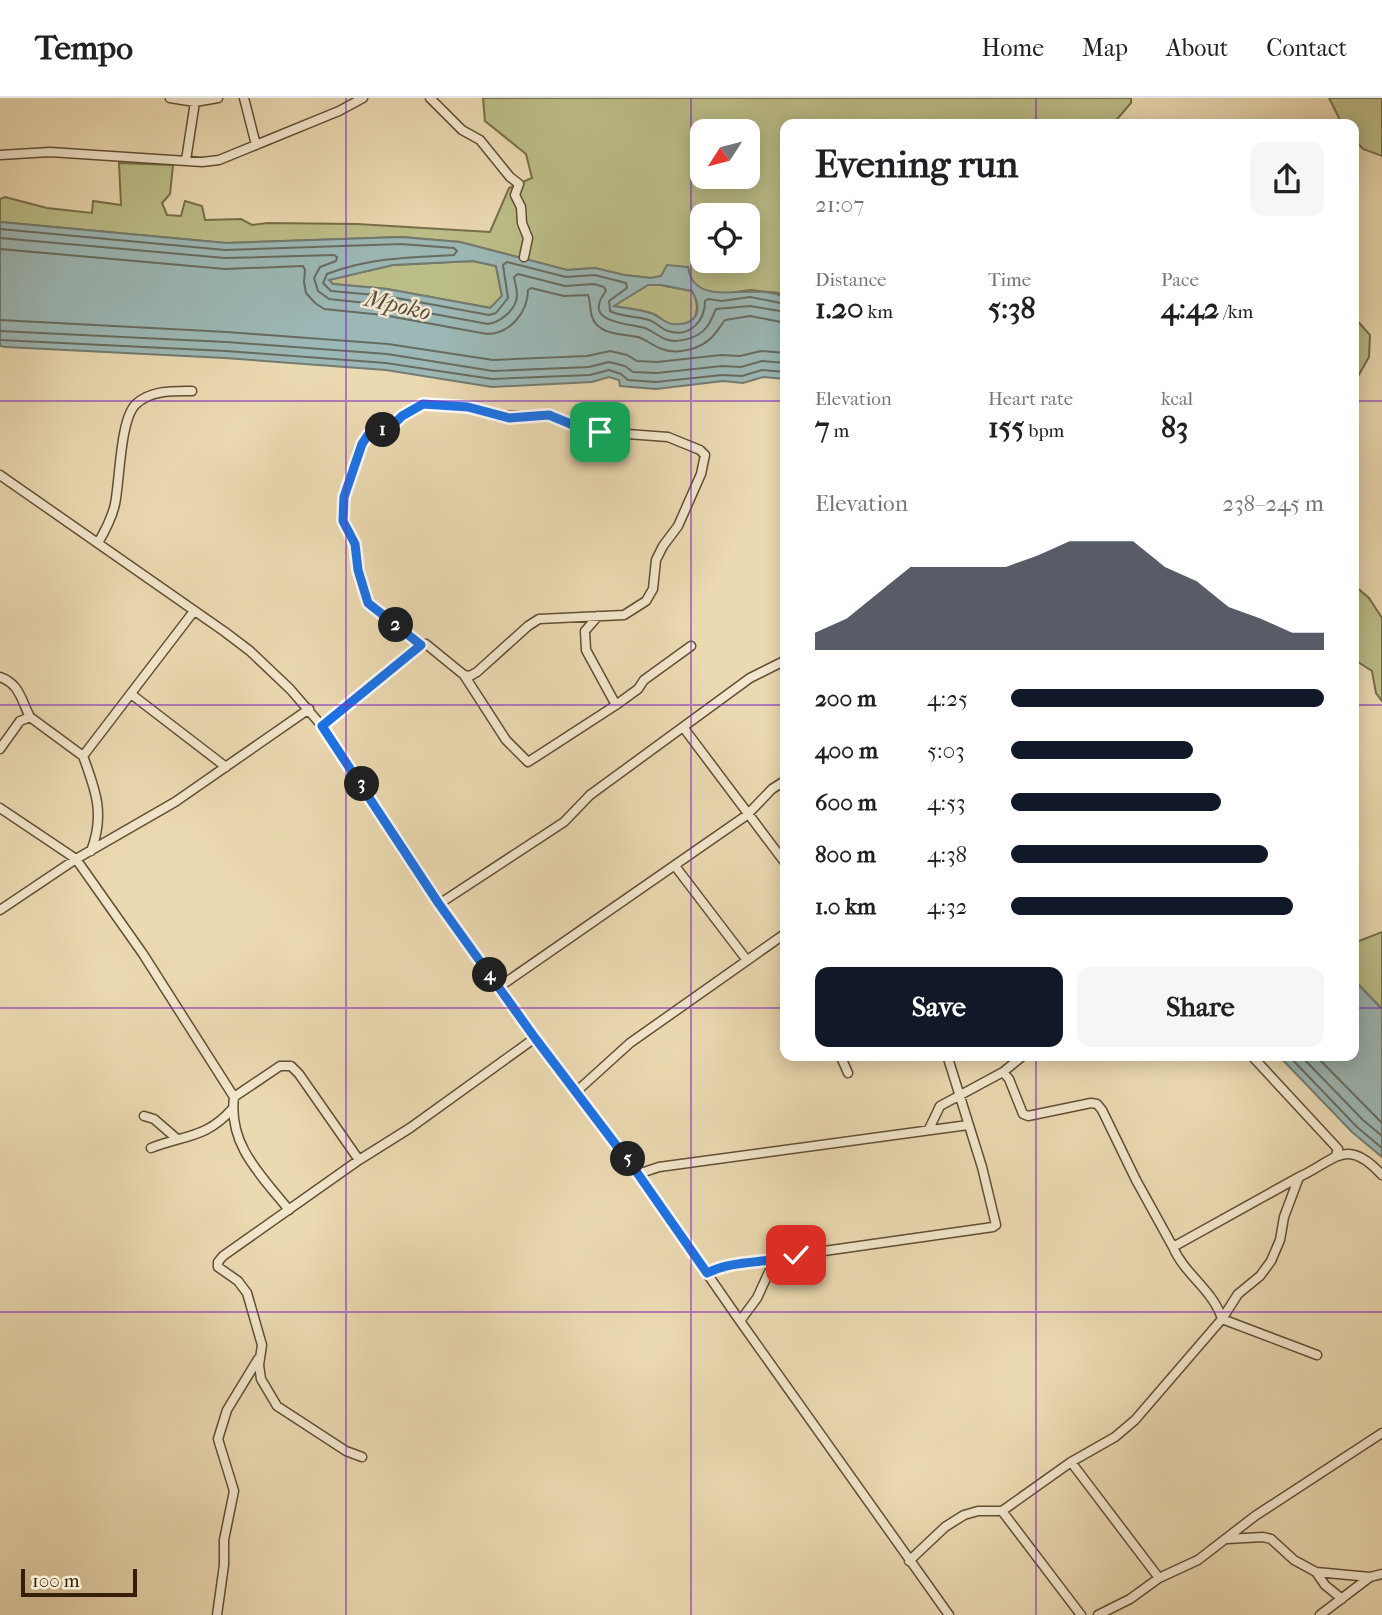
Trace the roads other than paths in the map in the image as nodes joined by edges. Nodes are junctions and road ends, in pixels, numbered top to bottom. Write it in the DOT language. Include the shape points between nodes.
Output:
graph roads {
  1 [pos="170,98"];
  2 [pos="218,98"];
  3 [pos="238,98"];
  4 [pos="244,98"];
  5 [pos="363,98"];
  6 [pos="430,98"];
  7 [pos="195,102"];
  8 [pos="256,145"];
  9 [pos="0,155"];
  10 [pos="186,160"];
  11 [pos="524,257"];
  12 [pos="192,391"];
  13 [pos="0,475"];
  14 [pos="98,543"];
  15 [pos="194,611"];
  16 [pos="598,616"];
  17 [pos="421,645"];
  18 [pos="691,646"];
  19 [pos="780,664"];
  20 [pos="464,675"];
  21 [pos="0,677"];
  22 [pos="131,694"];
  23 [pos="616,705"];
  24 [pos="309,709"];
  25 [pos="30,716"];
  26 [pos="322,726"];
  27 [pos="683,727"];
  28 [pos="0,749"];
  29 [pos="83,756"];
  30 [pos="226,767"];
  31 [pos="780,784"];
  32 [pos="0,808"];
  33 [pos="747,815"];
  34 [pos="90,852"];
  35 [pos="780,856"];
  36 [pos="76,859"];
  37 [pos="675,866"];
  38 [pos="439,904"];
  39 [pos="0,910"];
  40 [pos="780,937"];
  41 [pos="746,959"];
  42 [pos="499,987"];
  43 [pos="535,1038"];
  44 [pos="843,1061"];
  45 [pos="949,1061"];
  46 [pos="1017,1061"];
  47 [pos="1257,1061"];
  48 [pos="1003,1072"];
  49 [pos="848,1073"];
  50 [pos="577,1091"];
  51 [pos="958,1095"];
  52 [pos="234,1097"];
  53 [pos="232,1109"];
  54 [pos="144,1116"];
  55 [pos="968,1125"];
  56 [pos="929,1129"];
  57 [pos="176,1138"];
  58 [pos="151,1148"];
  59 [pos="1336,1155"];
  60 [pos="359,1160"];
  61 [pos="638,1174"];
  62 [pos="1382,1175"];
  63 [pos="1299,1177"];
  64 [pos="289,1210"];
  65 [pos="1173,1247"];
  66 [pos="779,1260"];
  67 [pos="707,1273"];
  68 [pos="1222,1318"];
  69 [pos="740,1321"];
  70 [pos="262,1351"];
  71 [pos="1317,1355"];
  72 [pos="1382,1433"];
  73 [pos="362,1457"];
  74 [pos="1071,1462"];
  75 [pos="1002,1511"];
  76 [pos="1227,1539"];
  77 [pos="909,1561"];
  78 [pos="1317,1572"];
  79 [pos="1382,1574"];
  80 [pos="1370,1577"];
  81 [pos="1159,1578"];
  82 [pos="1342,1599"];
  83 [pos="217,1615"];
  84 [pos="949,1615"];
  85 [pos="1081,1615"];
  86 [pos="1098,1615"];
  87 [pos="1320,1615"];
  1 -- 7 [label="street"];
  2 -- 7 [label="street"];
  3 -- 4 [label="street"];
  4 -- 8 [label="street"];
  5 -- 8 [label="street"];
  6 -- 11 [label="street" via="461,130 480,140 519,184 515,195 528,238"];
  7 -- 10 [label="street"];
  8 -- 10 [label="street" via="219,160"];
  9 -- 10 [label="street" via="50,152"];
  12 -- 14 [label="street" via="167,391 134,405 123,432 115,507"];
  13 -- 14 [label="street"];
  14 -- 15 [label="street"];
  15 -- 22 [label="street"];
  15 -- 24 [label="street" via="250,651"];
  16 -- 17 [label="street" via="624,615 646,601 653,589 656,560 678,526 705,454 668,437 600,432 549,415 509,418 468,407 423,404 393,425 368,435 341,512 355,544 368,603"];
  16 -- 20 [label="street" via="538,619 477,672"];
  16 -- 23 [label="street" via="584,631 586,650"];
  17 -- 20 [label="street" via="426,644"];
  17 -- 26 [label="street"];
  18 -- 23 [label="street"];
  19 -- 27 [label="street" via="750,678"];
  20 -- 23 [label="street" via="506,740 528,762"];
  21 -- 25 [label="street" via="20,692"];
  22 -- 29 [label="street"];
  22 -- 30 [label="street"];
  24 -- 26 [label="street"];
  24 -- 30 [label="street"];
  25 -- 28 [label="street" via="20,721"];
  25 -- 29 [label="street"];
  26 -- 38 [label="street"];
  27 -- 33 [label="street"];
  27 -- 38 [label="street" via="590,795 564,822"];
  29 -- 34 [label="street" via="98,802 98,832"];
  30 -- 34 [label="street"];
  31 -- 33 [label="street"];
  32 -- 36 [label="street"];
  33 -- 35 [label="street"];
  33 -- 37 [label="street"];
  34 -- 36 [label="street"];
  36 -- 39 [label="street"];
  36 -- 52 [label="street" via="146,958"];
  37 -- 41 [label="street"];
  37 -- 42 [label="street"];
  38 -- 42 [label="street"];
  40 -- 41 [label="street"];
  41 -- 50 [label="street" via="630,1043"];
  42 -- 43 [label="street"];
  43 -- 50 [label="street"];
  43 -- 60 [label="street"];
  44 -- 49 [label="street"];
  45 -- 51 [label="street"];
  46 -- 48 [label="street"];
  47 -- 59 [label="street" via="1338,1149"];
  48 -- 51 [label="street"];
  48 -- 65 [label="street" via="1028,1116 1097,1104"];
  50 -- 61 [label="street"];
  51 -- 55 [label="street"];
  51 -- 56 [label="street" via="940,1106"];
  52 -- 53 [label="street"];
  52 -- 60 [label="street" via="280,1066 292,1066"];
  53 -- 57 [label="street" via="198,1135"];
  53 -- 64 [label="street" via="240,1146"];
  54 -- 57 [label="street"];
  55 -- 56 [label="street"];
  55 -- 66 [label="street" via="997,1221 993,1227"];
  56 -- 61 [label="street" via="659,1167"];
  57 -- 58 [label="street"];
  59 -- 62 [label="street" via="1350,1153"];
  59 -- 63 [label="street"];
  60 -- 64 [label="street"];
  61 -- 67 [label="street"];
  63 -- 65 [label="street"];
  63 -- 68 [label="street" via="1271,1261 1238,1294"];
  64 -- 70 [label="street" via="218,1262 247,1293"];
  65 -- 68 [label="street"];
  66 -- 67 [label="street" via="730,1265"];
  66 -- 69 [label="street"];
  67 -- 69 [label="street"];
  68 -- 71 [label="street"];
  68 -- 74 [label="street" via="1135,1420"];
  69 -- 77 [label="street"];
  70 -- 73 [label="street" via="261,1379 277,1406"];
  70 -- 83 [label="street" via="227,1410 218,1439 234,1492 225,1529"];
  72 -- 76 [label="street"];
  74 -- 75 [label="street"];
  74 -- 81 [label="street"];
  75 -- 77 [label="street" via="964,1515"];
  75 -- 85 [label="street"];
  76 -- 78 [label="street" via="1271,1539 1294,1560"];
  76 -- 81 [label="street" via="1198,1560"];
  77 -- 84 [label="street"];
  78 -- 80 [label="street"];
  78 -- 82 [label="street"];
  79 -- 80 [label="street"];
  80 -- 82 [label="street"];
  81 -- 86 [label="street"];
  82 -- 87 [label="street"];
}
